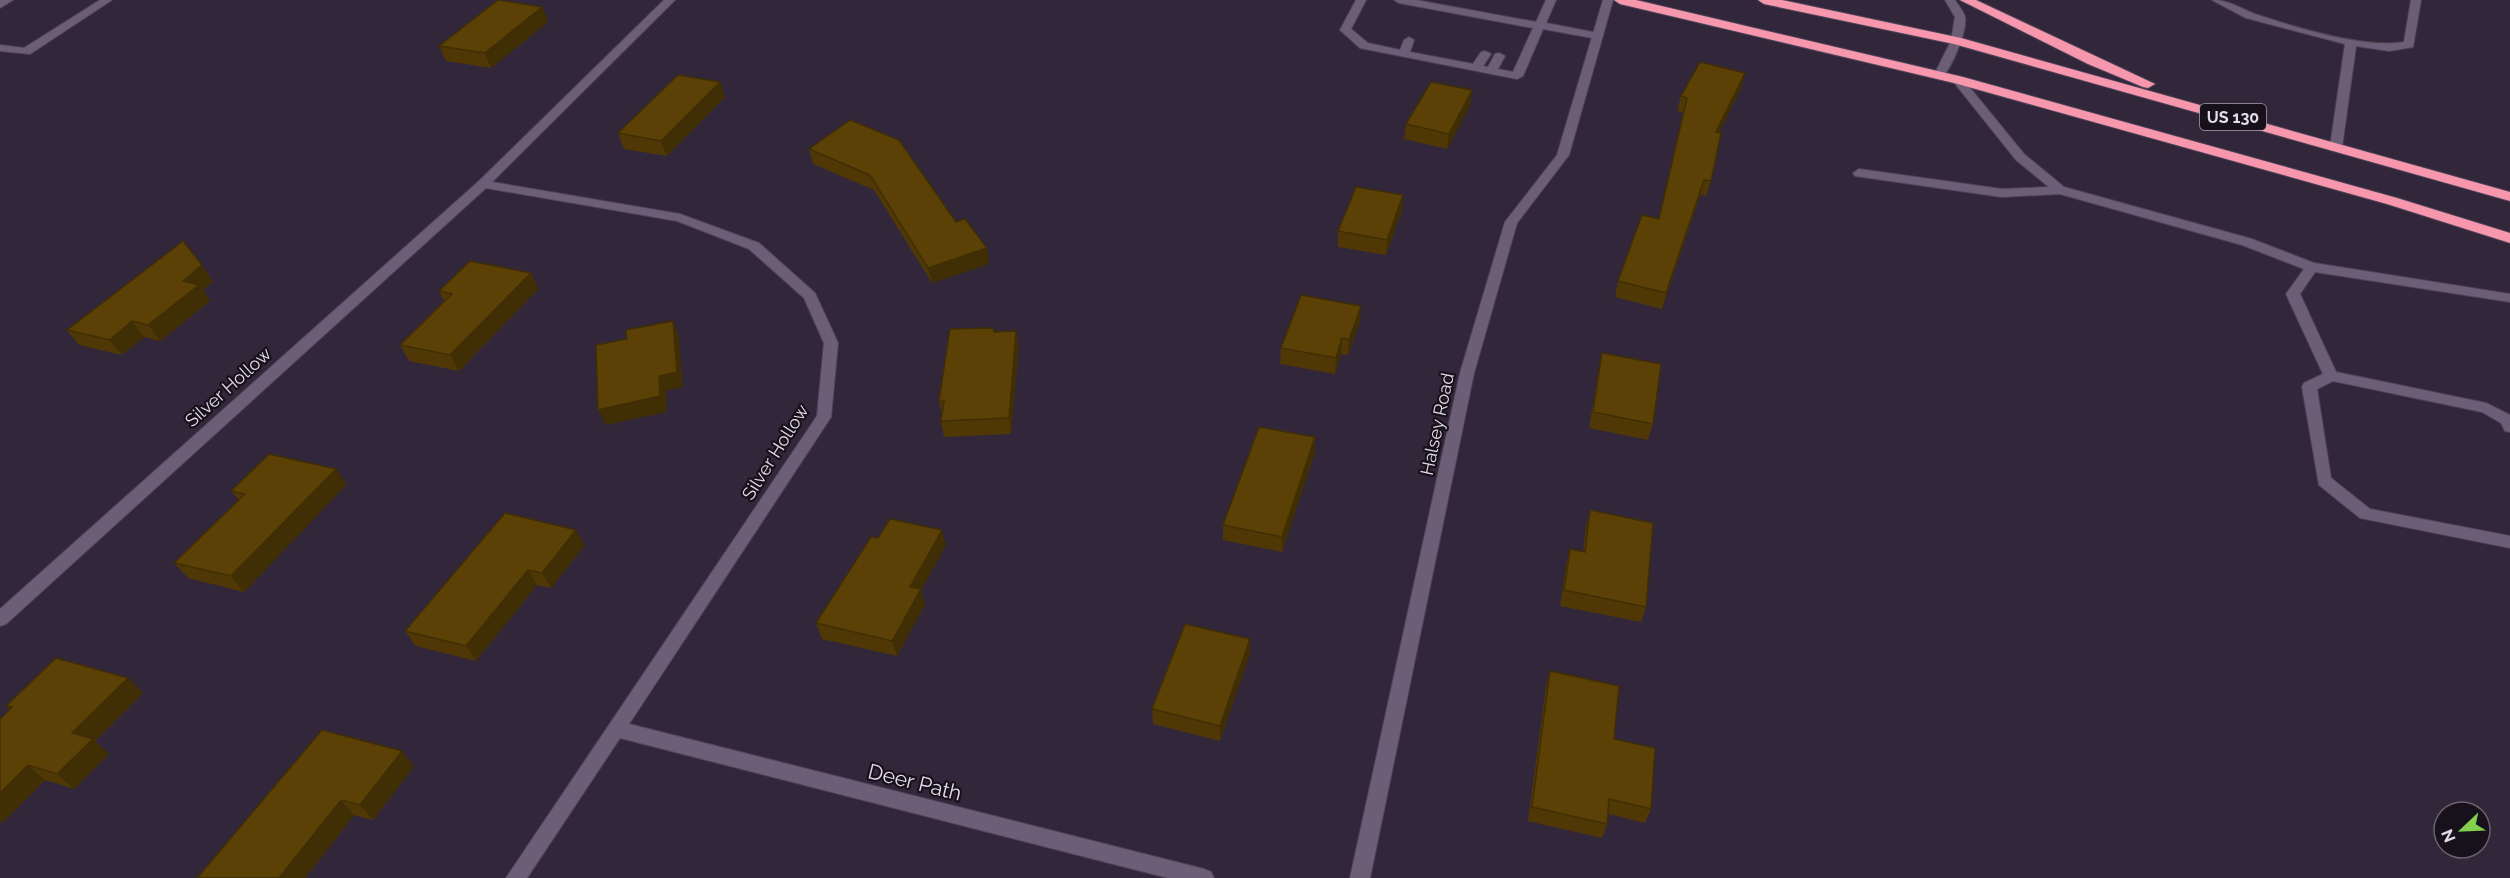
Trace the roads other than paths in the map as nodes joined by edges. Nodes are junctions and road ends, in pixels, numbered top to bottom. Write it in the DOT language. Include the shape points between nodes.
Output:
graph roads {
  1 [pos="8,0"];
  2 [pos="107,0"];
  3 [pos="670,0"];
  4 [pos="1361,0"];
  5 [pos="1551,0"];
  6 [pos="1608,0"];
  7 [pos="1620,0"];
  8 [pos="1764,0"];
  9 [pos="1950,0"];
  10 [pos="1966,0"];
  11 [pos="2217,0"];
  12 [pos="2416,0"];
  13 [pos="1402,1"];
  14 [pos="0,5"];
  15 [pos="1428,6"];
  16 [pos="1444,8"];
  17 [pos="1400,15"];
  18 [pos="1422,17"];
  19 [pos="1501,18"];
  20 [pos="1438,21"];
  21 [pos="1517,21"];
  22 [pos="1540,24"];
  23 [pos="1493,32"];
  24 [pos="1510,34"];
  25 [pos="1387,36"];
  26 [pos="1598,36"];
  27 [pos="1409,40"];
  28 [pos="1956,41"];
  29 [pos="2350,42"];
  30 [pos="1426,44"];
  31 [pos="0,48"];
  32 [pos="1380,49"];
  33 [pos="1404,54"];
  34 [pos="1485,54"];
  35 [pos="1499,56"];
  36 [pos="1419,57"];
  37 [pos="1476,68"];
  38 [pos="1491,71"];
  39 [pos="1940,75"];
  40 [pos="1958,80"];
  41 [pos="2222,114"];
  42 [pos="2337,147"];
  43 [pos="1859,173"];
  44 [pos="483,184"];
  45 [pos="2060,190"];
  46 [pos="2510,197"];
  47 [pos="2510,238"];
  48 [pos="2312,267"];
  49 [pos="2510,298"];
  50 [pos="2331,376"];
  51 [pos="2510,426"];
  52 [pos="2510,542"];
  53 [pos="0,619"];
  54 [pos="616,729"];
  55 [pos="516,878"];
  56 [pos="1204,878"];
  57 [pos="1360,878"];
  1 -- 14 [label="street"];
  2 -- 31 [label="street" via="26,52"];
  3 -- 44 [label="street, Silver Hollow"];
  4 -- 32 [label="street" via="1345,30 1364,46"];
  5 -- 22 [label="street"];
  6 -- 26 [label="street, Halsey Road"];
  7 -- 39 [label="highway, US 130"];
  8 -- 28 [label="highway, US 130"];
  9 -- 28 [label="street" via="1960,17"];
  10 -- 41 [label="highway" via="2093,61"];
  11 -- 29 [label="street" via="2238,11"];
  12 -- 29 [label="street" via="2409,45 2388,48"];
  13 -- 15 [label="street"];
  13 -- 17 [label="street"];
  15 -- 16 [label="street"];
  15 -- 18 [label="street"];
  16 -- 19 [label="street"];
  16 -- 20 [label="street"];
  19 -- 21 [label="street"];
  19 -- 23 [label="street"];
  21 -- 22 [label="street"];
  21 -- 24 [label="street"];
  22 -- 26 [label="street"];
  22 -- 38 [label="street" via="1517,76"];
  25 -- 32 [label="street"];
  26 -- 57 [label="street, Halsey Road" via="1563,155 1511,222 1467,373"];
  27 -- 33 [label="street"];
  28 -- 39 [label="street"];
  28 -- 41 [label="highway, US 130"];
  29 -- 42 [label="street"];
  30 -- 36 [label="street"];
  32 -- 33 [label="street"];
  33 -- 36 [label="street"];
  34 -- 37 [label="street"];
  35 -- 38 [label="street"];
  36 -- 37 [label="street"];
  37 -- 38 [label="street"];
  39 -- 40 [label="highway, US 130"];
  40 -- 45 [label="street" via="2020,157"];
  40 -- 47 [label="highway, US 130"];
  41 -- 42 [label="highway, US 130"];
  42 -- 46 [label="highway, US 130"];
  43 -- 45 [label="street" via="2002,193"];
  44 -- 53 [label="street, Silver Hollow"];
  44 -- 54 [label="street, Silver Hollow" via="680,218 754,246 810,296 831,343 824,417"];
  45 -- 48 [label="street" via="2247,242"];
  48 -- 49 [label="street"];
  48 -- 50 [label="street" via="2293,294"];
  50 -- 51 [label="street" via="2486,408"];
  50 -- 52 [label="street" via="2309,387 2324,481 2366,514"];
  54 -- 55 [label="street, Silver Hollow"];
  54 -- 56 [label="street, Deer Path"];
}
